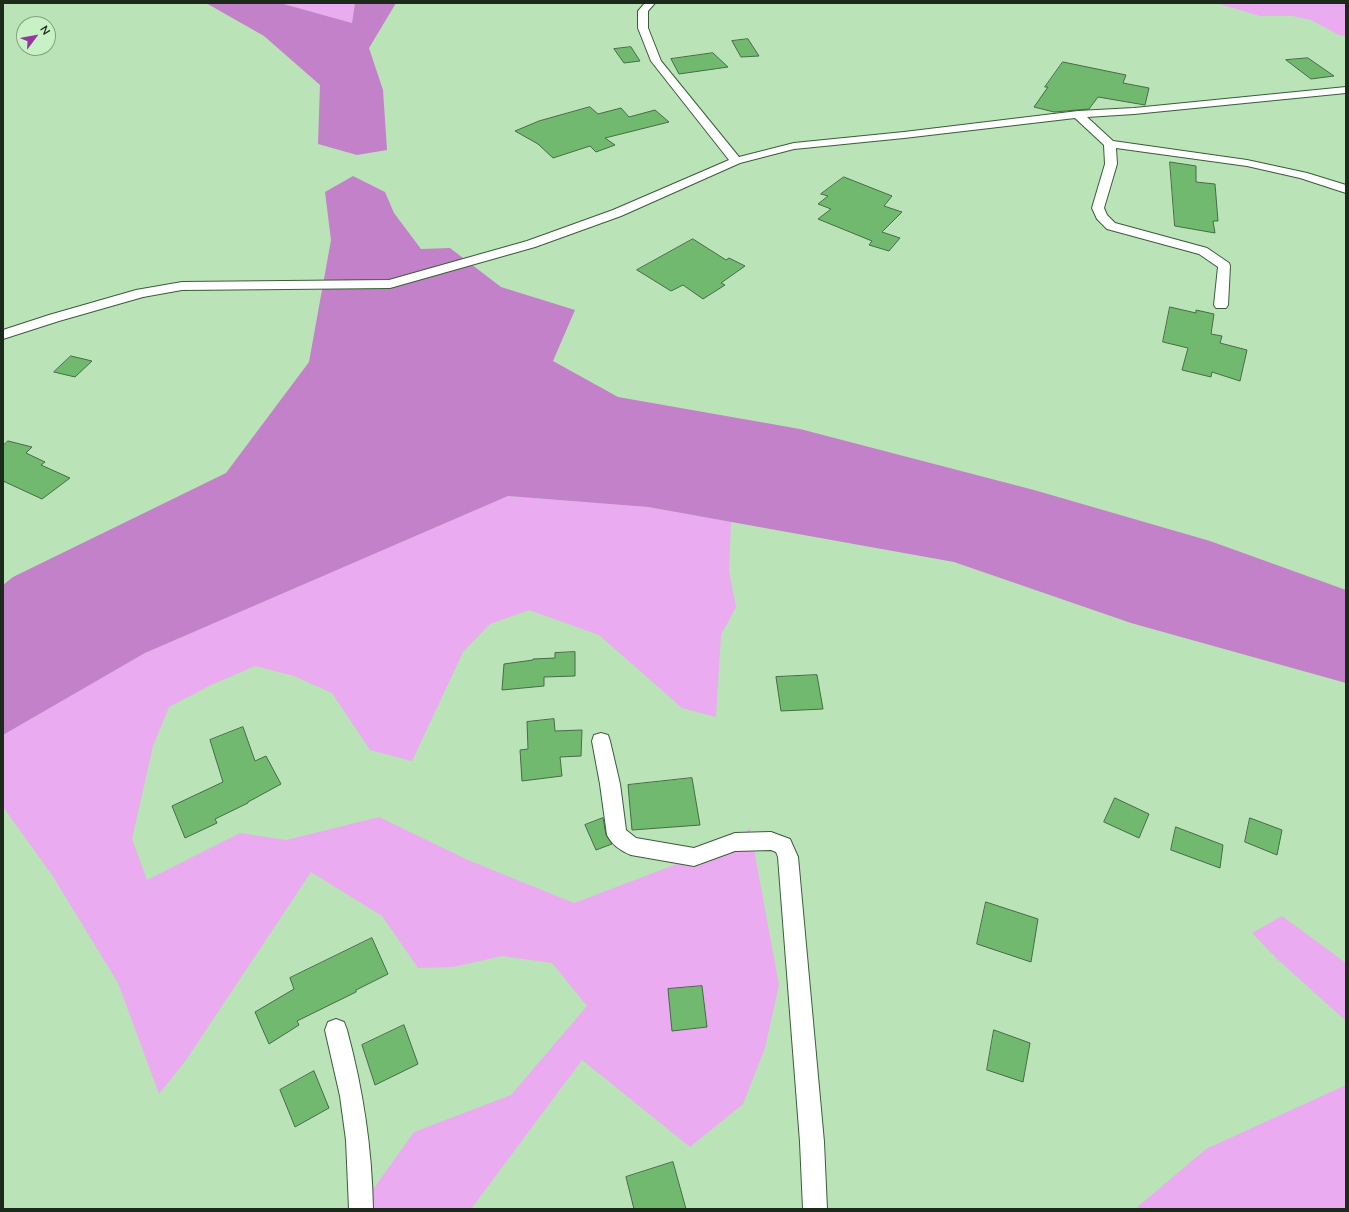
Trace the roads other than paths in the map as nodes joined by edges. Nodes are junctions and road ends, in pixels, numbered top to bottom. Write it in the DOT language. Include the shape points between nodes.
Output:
graph roads {
  1 [pos="650,3"];
  2 [pos="1346,90"];
  3 [pos="1078,114"];
  4 [pos="1110,144"];
  5 [pos="736,161"];
  6 [pos="1346,189"];
  7 [pos="1221,305"];
  8 [pos="3,335"];
  9 [pos="601,741"];
  10 [pos="336,1030"];
  11 [pos="361,1209"];
  12 [pos="815,1209"];
  1 -- 5 [label="street" via="643,11 643,28 656,61"];
  2 -- 3 [label="street"];
  3 -- 4 [label="street"];
  3 -- 5 [label="street" via="794,146"];
  4 -- 6 [label="street" via="1247,163 1303,175"];
  4 -- 7 [label="street" via="1111,164 1098,208 1101,216 1111,226 1203,252 1214,258 1224,266"];
  5 -- 8 [label="street" via="617,213 546,239 407,281 390,284 182,286 141,292"];
  9 -- 12 [label="street" via="617,835 631,846 694,857 735,842 771,841 783,845 788,858 812,1142"];
  10 -- 11 [label="street" via="356,1115"];
}
